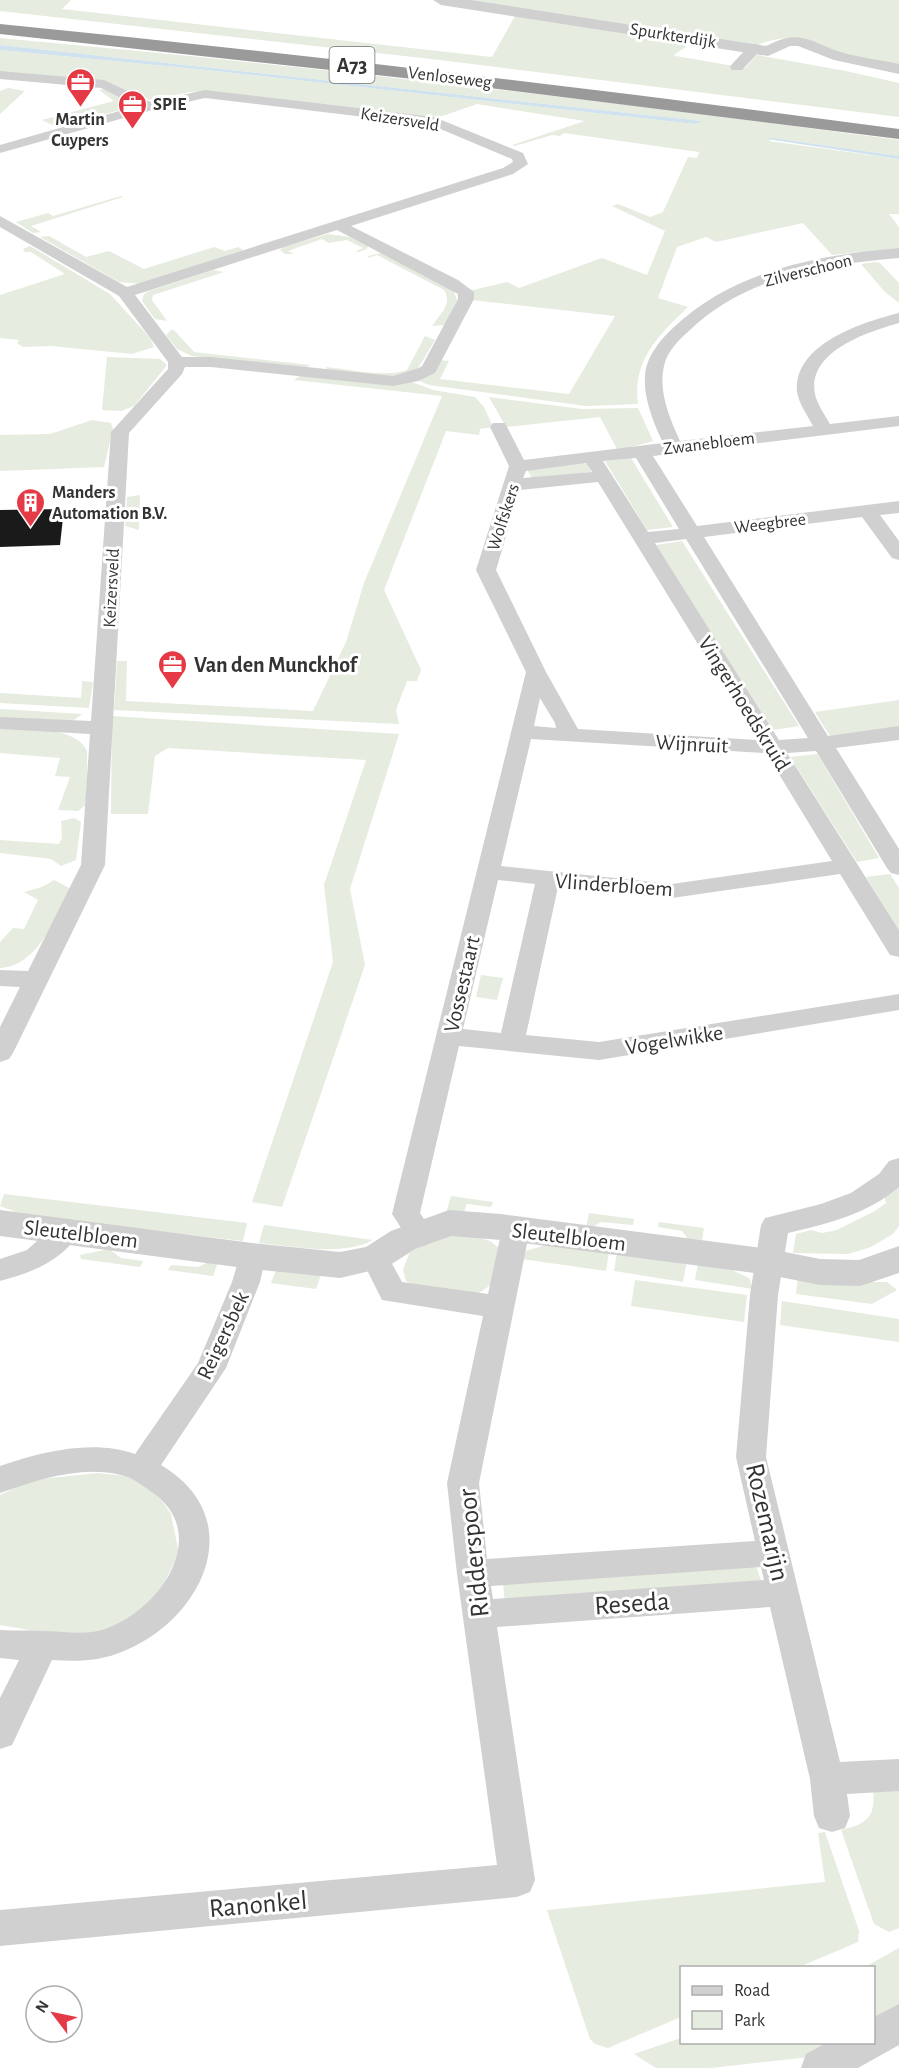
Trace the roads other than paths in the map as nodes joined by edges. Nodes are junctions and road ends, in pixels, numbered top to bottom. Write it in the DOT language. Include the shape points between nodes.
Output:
graph roads {
  1 [pos="441,0"];
  2 [pos="0,18"];
  3 [pos="0,29"];
  4 [pos="762,49"];
  5 [pos="737,68"];
  6 [pos="899,69"];
  7 [pos="0,75"];
  8 [pos="899,76"];
  9 [pos="149,107"];
  10 [pos="899,124"];
  11 [pos="899,134"];
  12 [pos="0,149"];
  13 [pos="0,220"];
  14 [pos="338,225"];
  15 [pos="896,260"];
  16 [pos="125,293"];
  17 [pos="899,318"];
  18 [pos="177,362"];
  19 [pos="899,421"];
  20 [pos="500,427"];
  21 [pos="824,430"];
  22 [pos="673,447"];
  23 [pos="641,451"];
  24 [pos="591,456"];
  25 [pos="516,475"];
  26 [pos="602,476"];
  27 [pos="899,507"];
  28 [pos="868,512"];
  29 [pos="693,533"];
  30 [pos="642,539"];
  31 [pos="899,554"];
  32 [pos="536,672"];
  33 [pos="0,723"];
  34 [pos="102,728"];
  35 [pos="521,732"];
  36 [pos="899,733"];
  37 [pos="569,736"];
  38 [pos="820,744"];
  39 [pos="773,747"];
  40 [pos="898,864"];
  41 [pos="847,867"];
  42 [pos="487,872"];
  43 [pos="548,879"];
  44 [pos="899,949"];
  45 [pos="0,978"];
  46 [pos="36,980"];
  47 [pos="899,1002"];
  48 [pos="448,1036"];
  49 [pos="512,1042"];
  50 [pos="0,1053"];
  51 [pos="899,1168"];
  52 [pos="0,1223"];
  53 [pos="516,1229"];
  54 [pos="67,1230"];
  55 [pos="419,1233"];
  56 [pos="252,1256"];
  57 [pos="894,1257"];
  58 [pos="375,1258"];
  59 [pos="773,1262"];
  60 [pos="0,1270"];
  61 [pos="499,1307"];
  62 [pos="141,1468"];
  63 [pos="0,1480"];
  64 [pos="772,1553"];
  65 [pos="474,1574"];
  66 [pos="784,1592"];
  67 [pos="480,1614"];
  68 [pos="0,1644"];
  69 [pos="43,1645"];
  70 [pos="0,1734"];
  71 [pos="899,1775"];
  72 [pos="827,1779"];
  73 [pos="832,1816"];
  74 [pos="517,1880"];
  75 [pos="0,1928"];
  76 [pos="899,2023"];
  77 [pos="875,2037"];
  78 [pos="865,2044"];
  79 [pos="820,2068"];
  1 -- 4 [label="street, Spurkterdijk"];
  2 -- 10 [label="highway, Venloseweg / A73" via="450,67"];
  3 -- 11 [label="highway, Venloseweg / A73" via="532,86"];
  4 -- 5 [label="street"];
  4 -- 6 [label="street, Spurkterdijk" via="800,41 840,57"];
  4 -- 8 [label="street"];
  7 -- 9 [label="street" via="104,84"];
  9 -- 12 [label="street, Keizersveld"];
  9 -- 14 [label="street, Keizersveld" via="205,94 417,118 434,121 518,156 521,164"];
  13 -- 16 [label="street"];
  14 -- 16 [label="street, Keizersveld"];
  14 -- 18 [label="street" via="466,292 466,299 429,369 421,375 393,381"];
  15 -- 22 [label="street, Zilverschoon" via="880,254 802,267 745,287 686,322 663,349 654,371 656,405"];
  16 -- 18 [label="street"];
  17 -- 21 [label="street" via="844,337 809,372 806,395"];
  18 -- 34 [label="street, Keizersveld" via="176,370 120,432"];
  19 -- 21 [label="street, Zwanebloem"];
  20 -- 25 [label="street, Wolfskers"];
  21 -- 22 [label="street, Zwanebloem"];
  22 -- 23 [label="street, Zwanebloem"];
  23 -- 24 [label="street, Zwanebloem"];
  23 -- 29 [label="street, Vingerhoedskruid"];
  24 -- 25 [label="street, Zwanebloem"];
  24 -- 26 [label="street, Vingerhoedskruid"];
  25 -- 26 [label="street"];
  25 -- 32 [label="street, Wolfskers" via="486,570"];
  26 -- 30 [label="street, Vingerhoedskruid"];
  27 -- 28 [label="street, Weegbree"];
  28 -- 29 [label="street, Weegbree"];
  28 -- 31 [label="street"];
  29 -- 30 [label="street, Weegbree"];
  29 -- 38 [label="street, Vingerhoedskruid"];
  30 -- 39 [label="street, Vingerhoedskruid"];
  32 -- 35 [label="street"];
  32 -- 37 [label="street, Wolfskers" via="566,723"];
  33 -- 34 [label="street"];
  34 -- 46 [label="street, Keizersveld" via="93,865"];
  35 -- 37 [label="street, Wijnruit"];
  35 -- 42 [label="street, Vossestaart"];
  36 -- 38 [label="street, Wijnruit"];
  37 -- 39 [label="street, Wijnruit"];
  38 -- 39 [label="street, Wijnruit"];
  38 -- 40 [label="street, Vingerhoedskruid"];
  39 -- 41 [label="street, Vingerhoedskruid"];
  41 -- 43 [label="street, Vlinderbloem" via="672,891"];
  41 -- 44 [label="street, Vingerhoedskruid"];
  42 -- 43 [label="street, Vlinderbloem"];
  42 -- 48 [label="street, Vossestaart"];
  43 -- 49 [label="street"];
  45 -- 46 [label="street"];
  46 -- 50 [label="street, Keizersveld"];
  47 -- 49 [label="street, Vogelwikke" via="599,1051"];
  48 -- 49 [label="street, Vogelwikke"];
  48 -- 55 [label="street, Vossestaart" via="406,1214"];
  51 -- 59 [label="street" via="892,1180 843,1206 775,1225"];
  52 -- 54 [label="street, Sleutelbloem"];
  53 -- 55 [label="street, Sleutelbloem" via="449,1223"];
  53 -- 59 [label="street, Sleutelbloem"];
  53 -- 61 [label="street, Ridderspoor"];
  54 -- 56 [label="street, Sleutelbloem"];
  54 -- 60 [label="street" via="48,1252 33,1261"];
  55 -- 58 [label="street, Sleutelbloem"];
  56 -- 58 [label="street, Sleutelbloem" via="339,1265"];
  56 -- 62 [label="street, Reigersbek" via="246,1282 211,1368"];
  57 -- 59 [label="street, Sleutelbloem" via="860,1273 820,1272"];
  58 -- 61 [label="street" via="392,1292"];
  59 -- 64 [label="street, Rozemarijn" via="764,1295 751,1457"];
  61 -- 65 [label="street, Ridderspoor" via="463,1483"];
  62 -- 63 [label="street" via="119,1462 72,1461"];
  62 -- 69 [label="street" via="172,1489 184,1503 192,1524 195,1544 183,1586 144,1625 112,1641 83,1647"];
  64 -- 65 [label="street, Reseda"];
  64 -- 66 [label="street, Rozemarijn"];
  65 -- 67 [label="street, Ridderspoor"];
  66 -- 67 [label="street, Reseda"];
  66 -- 72 [label="street, Rozemarijn"];
  67 -- 74 [label="street, Ridderspoor"];
  68 -- 69 [label="street"];
  69 -- 70 [label="street"];
  71 -- 72 [label="street"];
  72 -- 73 [label="street, Rozemarijn"];
  74 -- 75 [label="street, Ranonkel"];
  76 -- 77 [label="street"];
  78 -- 79 [label="street"];
}
